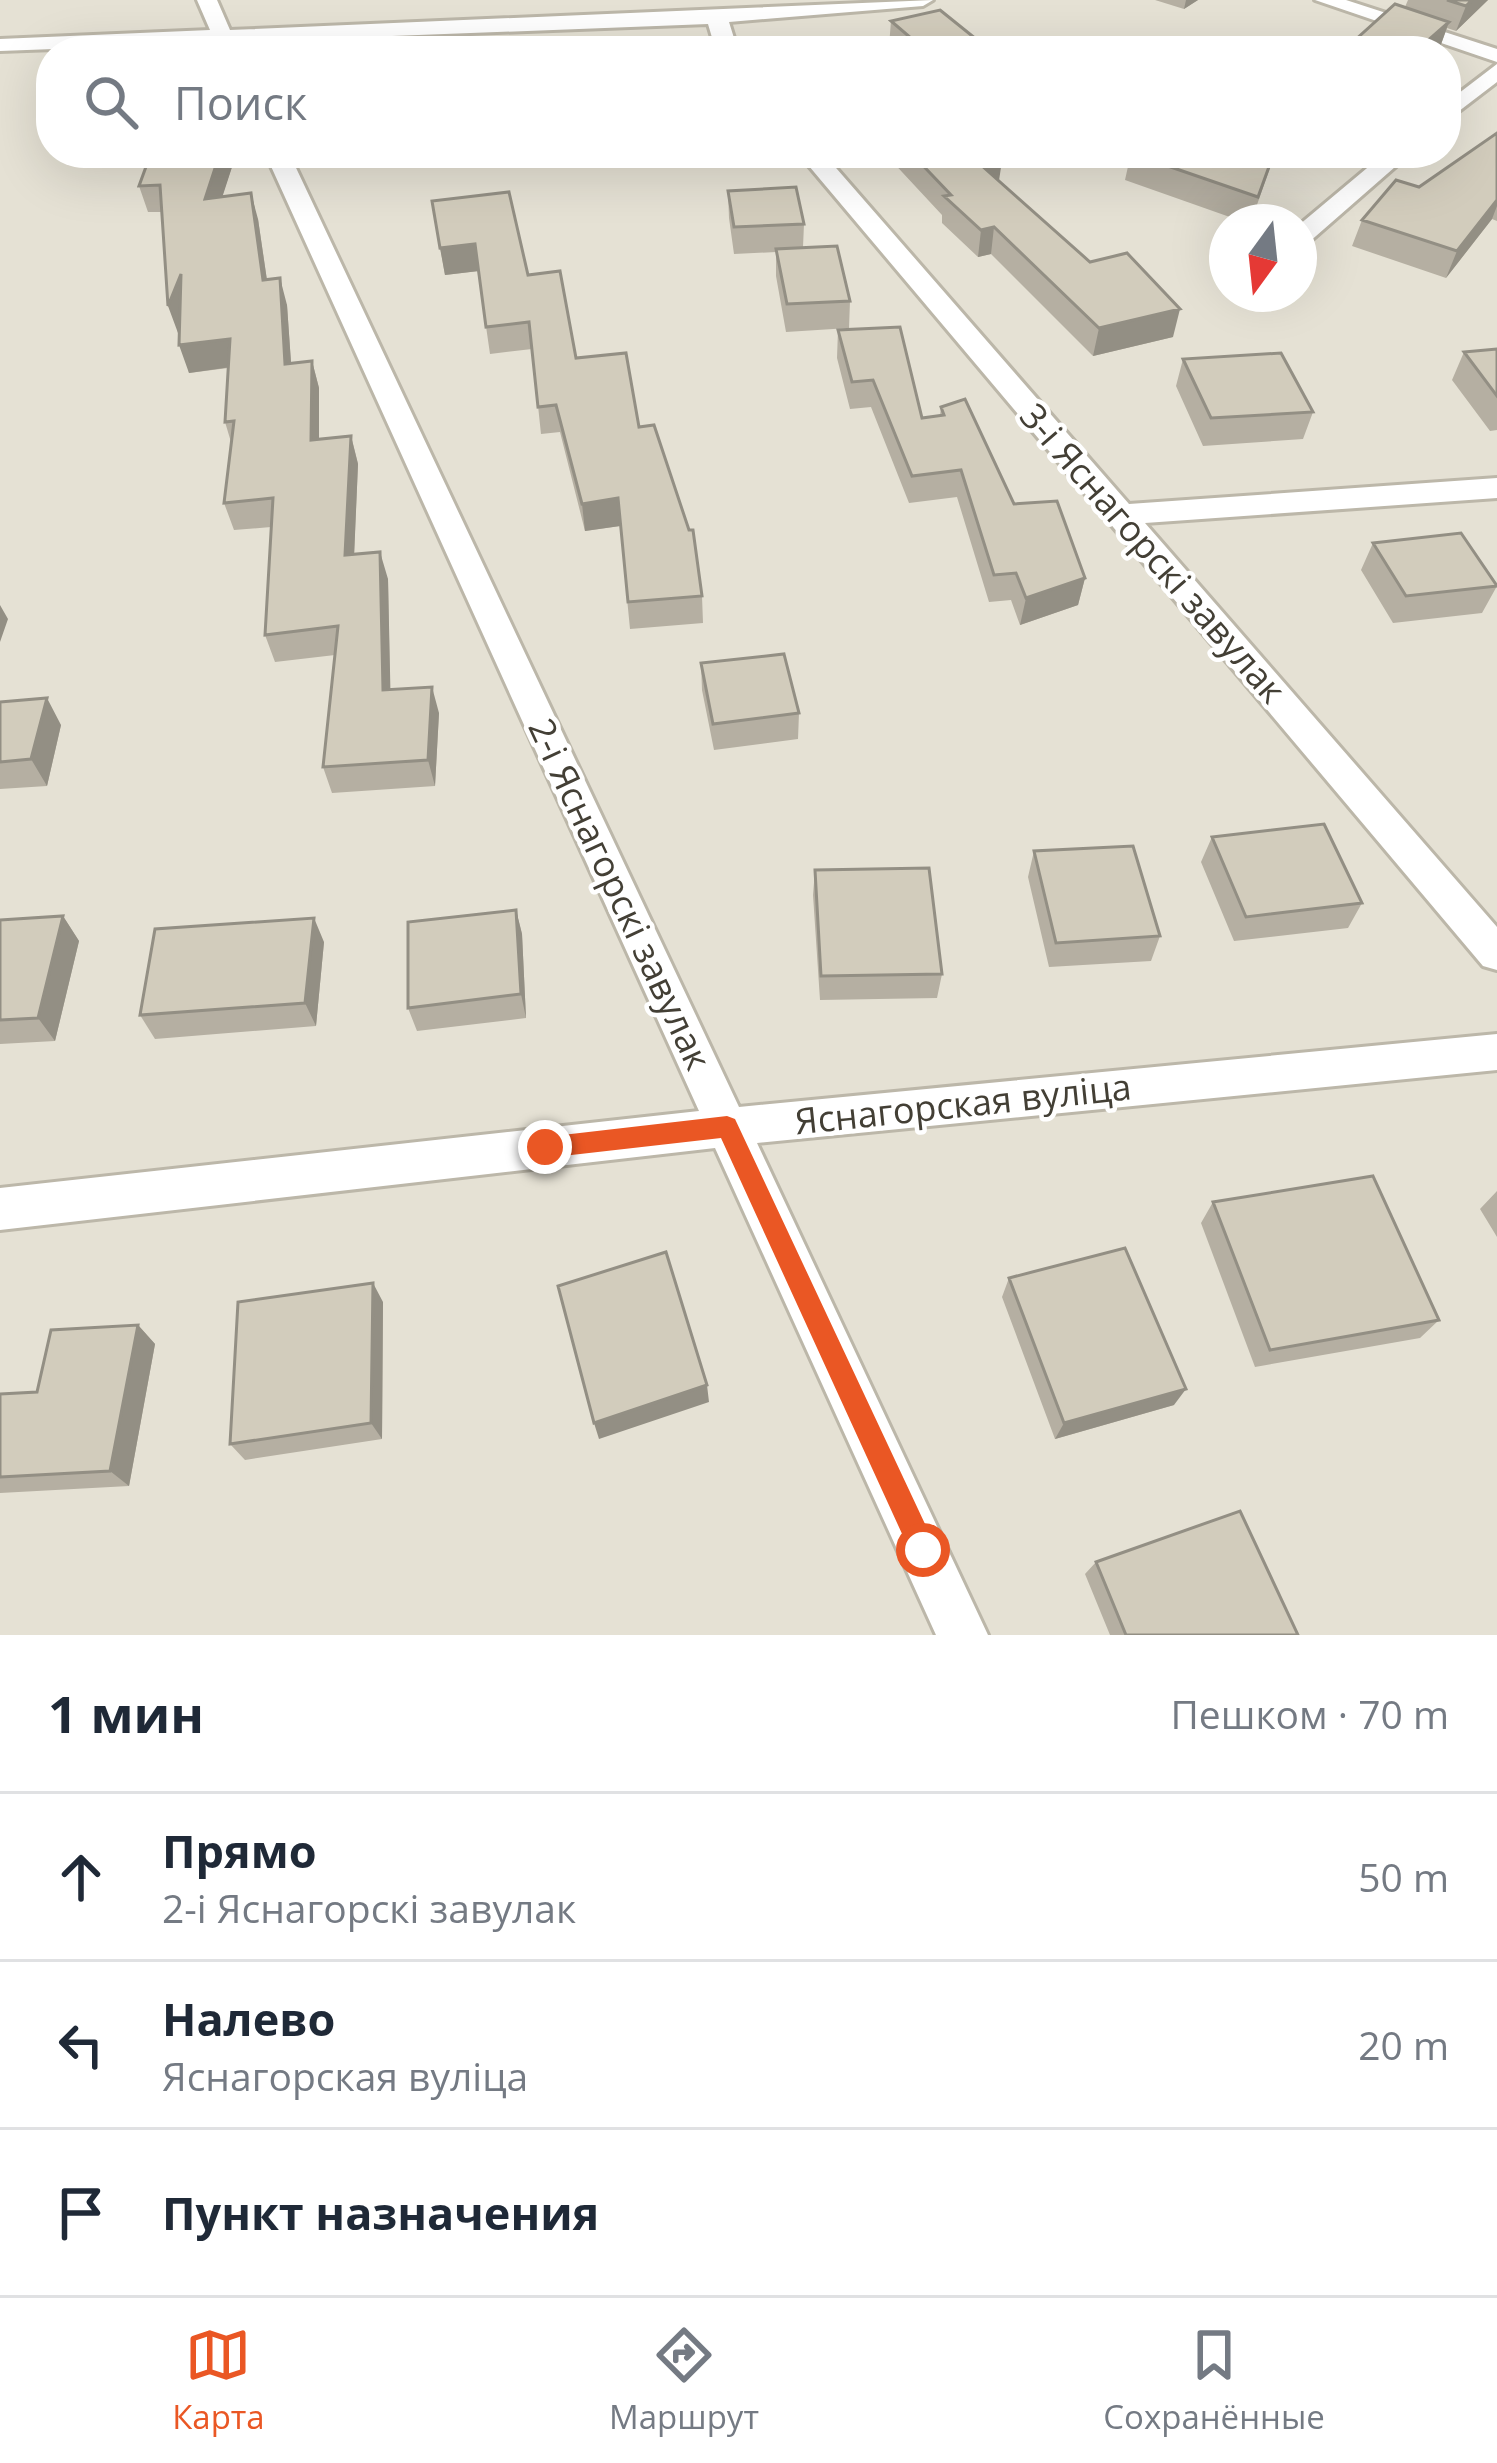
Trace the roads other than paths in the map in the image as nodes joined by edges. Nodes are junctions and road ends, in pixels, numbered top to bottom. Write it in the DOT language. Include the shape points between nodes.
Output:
graph roads {
  1 [pos="207,0"];
  2 [pos="923,0"];
  3 [pos="1324,0"];
  4 [pos="716,16"];
  5 [pos="223,36"];
  6 [pos="366,36"];
  7 [pos="722,36"];
  8 [pos="1435,36"];
  9 [pos="1461,44"];
  10 [pos="0,45"];
  11 [pos="36,45"];
  12 [pos="1497,56"];
  13 [pos="1497,70"];
  14 [pos="1461,101"];
  15 [pos="284,168"];
  16 [pos="823,168"];
  17 [pos="1382,168"];
  18 [pos="1317,223"];
  19 [pos="1497,488"];
  20 [pos="1120,515"];
  21 [pos="1497,953"];
  22 [pos="1497,1052"];
  23 [pos="727,1126"];
  24 [pos="0,1209"];
  25 [pos="962,1635"];
  1 -- 5 [label="street"];
  2 -- 4 [label="street"];
  3 -- 8 [label="street"];
  4 -- 6 [label="street"];
  4 -- 7 [label="street"];
  9 -- 12 [label="street"];
  10 -- 11 [label="street"];
  13 -- 14 [label="street"];
  15 -- 23 [label="street, 2-і Яснагорскі завулак"];
  16 -- 20 [label="street, 3-і Яснагорскі завулак"];
  17 -- 18 [label="street"];
  19 -- 20 [label="street"];
  20 -- 21 [label="street, 3-і Яснагорскі завулак"];
  22 -- 23 [label="street, Яснагорская вуліца"];
  23 -- 24 [label="street, Яснагорская вуліца"];
  23 -- 25 [label="street, 2-і Яснагорскі завулак"];
}
